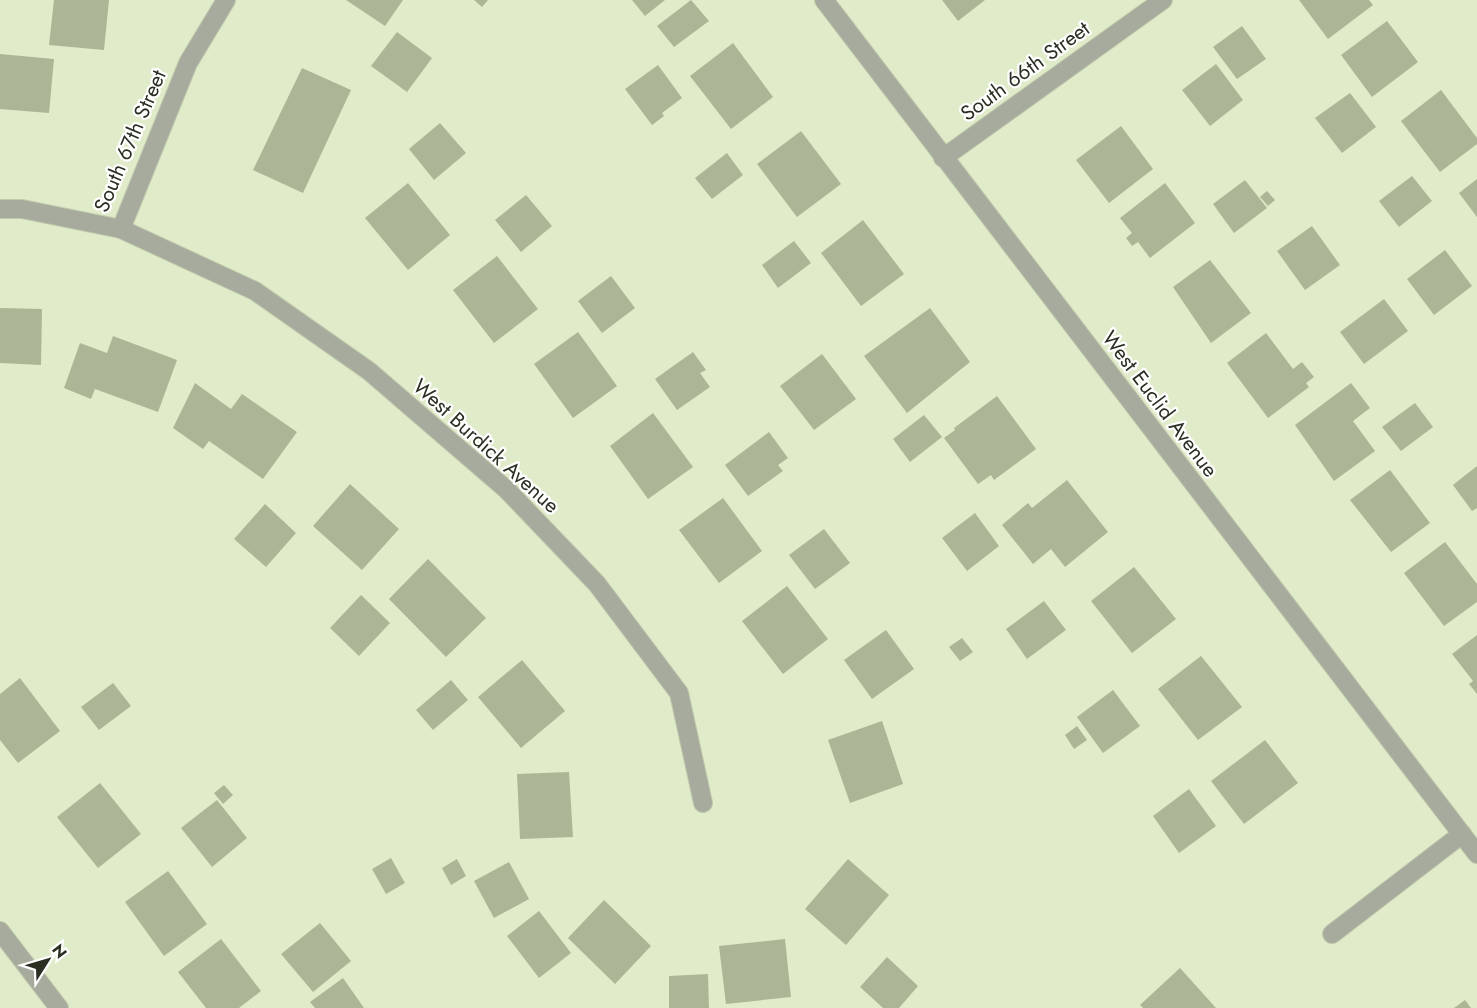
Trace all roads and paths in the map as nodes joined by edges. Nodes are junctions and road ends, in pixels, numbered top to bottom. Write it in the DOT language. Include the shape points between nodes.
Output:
graph roads {
  1 [pos="226,0"];
  2 [pos="824,0"];
  3 [pos="1163,0"];
  4 [pos="944,158"];
  5 [pos="0,209"];
  6 [pos="121,229"];
  7 [pos="703,803"];
  8 [pos="1462,834"];
  9 [pos="1477,854"];
  10 [pos="0,931"];
  11 [pos="1332,934"];
  12 [pos="59,1008"];
  1 -- 6 [label="street, South 67th Street" via="188,63"];
  2 -- 4 [label="street, West Euclid Avenue"];
  3 -- 4 [label="street, South 66th Street"];
  4 -- 8 [label="street, West Euclid Avenue"];
  5 -- 6 [label="street, South 67th Street" via="22,209"];
  6 -- 7 [label="street, West Burdick Avenue" via="255,291 369,371 507,490 597,584 679,693"];
  8 -- 9 [label="street, West Euclid Avenue"];
  8 -- 11 [label="street"];
  10 -- 12 [label="street"];
}
